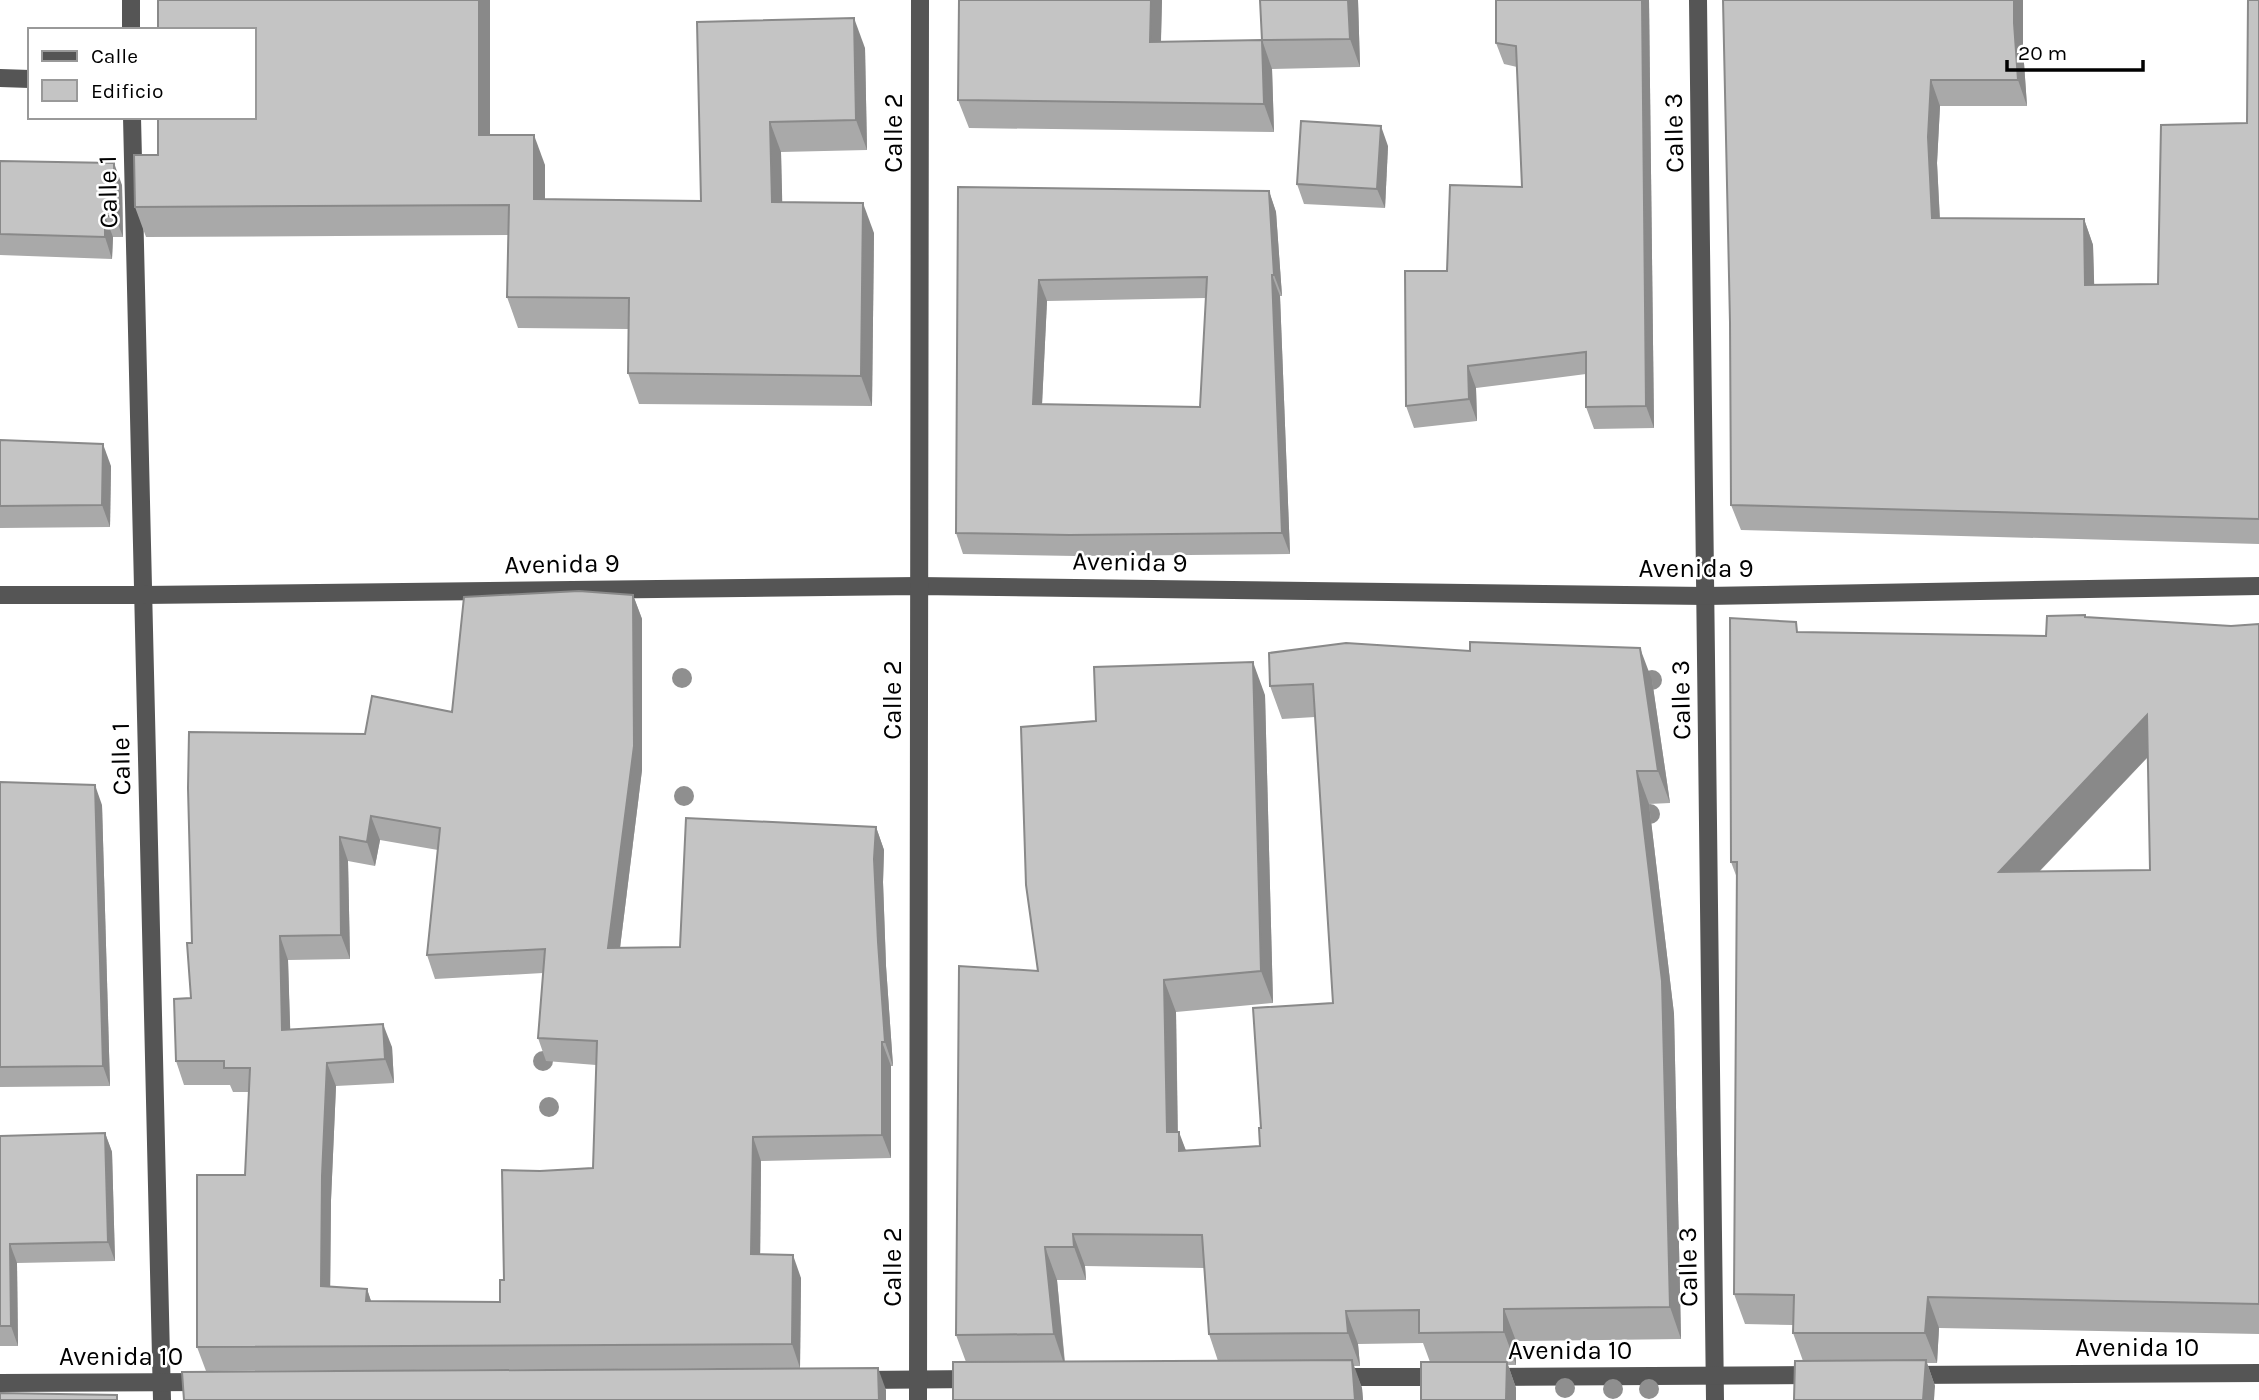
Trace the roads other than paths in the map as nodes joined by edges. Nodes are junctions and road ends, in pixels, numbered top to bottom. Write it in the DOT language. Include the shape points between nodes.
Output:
graph roads {
  1 [pos="131,0"];
  2 [pos="920,0"];
  3 [pos="1698,0"];
  4 [pos="131,28"];
  5 [pos="0,78"];
  6 [pos="28,79"];
  7 [pos="132,119"];
  8 [pos="918,586"];
  9 [pos="2259,586"];
  10 [pos="0,594"];
  11 [pos="143,595"];
  12 [pos="1706,596"];
  13 [pos="2259,1373"];
  14 [pos="1827,1375"];
  15 [pos="1883,1375"];
  16 [pos="1716,1376"];
  17 [pos="1310,1378"];
  18 [pos="918,1379"];
  19 [pos="988,1379"];
  20 [pos="849,1380"];
  21 [pos="230,1382"];
  22 [pos="0,1383"];
  23 [pos="162,1391"];
  24 [pos="918,1400"];
  25 [pos="1715,1400"];
  1 -- 4 [label="street"];
  2 -- 8 [label="street, Calle 2"];
  3 -- 12 [label="street, Calle 3"];
  5 -- 6 [label="street"];
  7 -- 11 [label="street, Calle 1"];
  8 -- 11 [label="street, Avenida 9"];
  8 -- 12 [label="street, Avenida 9"];
  8 -- 18 [label="street, Calle 2"];
  9 -- 12 [label="street, Avenida 9"];
  10 -- 11 [label="street, Avenida 9"];
  11 -- 23 [label="street, Calle 1"];
  12 -- 16 [label="street, Calle 3"];
  13 -- 15 [label="street, Avenida 10"];
  14 -- 16 [label="street, Avenida 10"];
  16 -- 17 [label="street, Avenida 10"];
  16 -- 25 [label="street, Calle 3"];
  18 -- 19 [label="street"];
  18 -- 20 [label="street"];
  18 -- 24 [label="street, Calle 2"];
  21 -- 23 [label="street, Avenida 10"];
  22 -- 23 [label="street, Avenida 10"];
}
